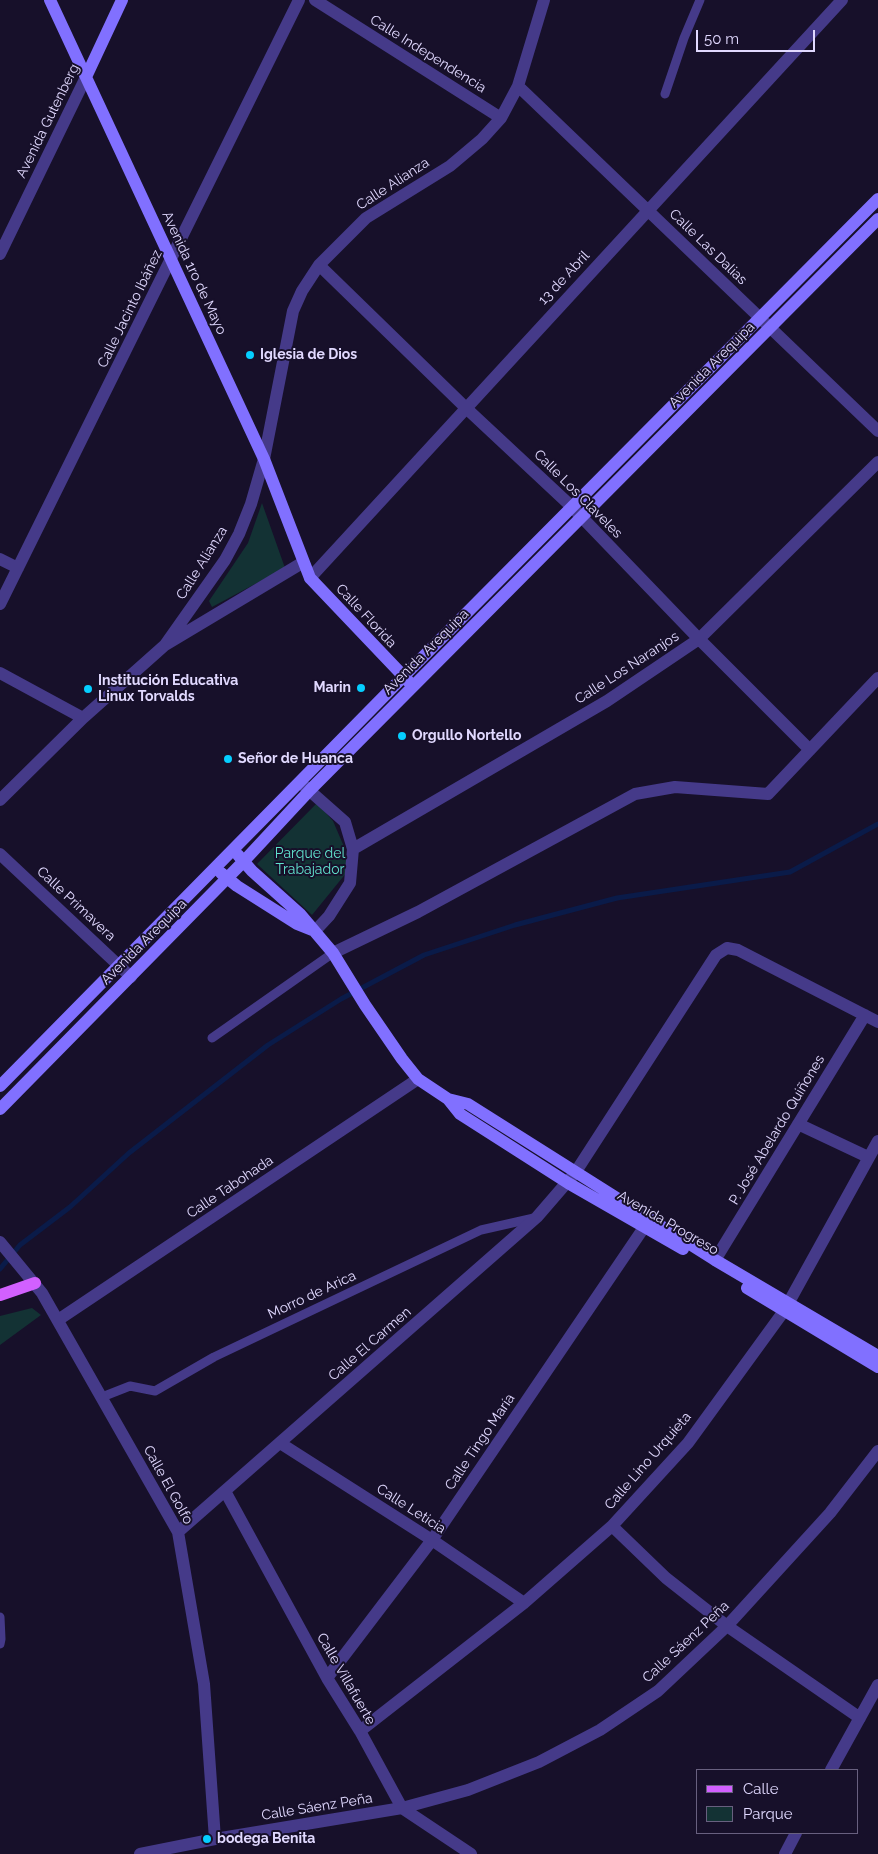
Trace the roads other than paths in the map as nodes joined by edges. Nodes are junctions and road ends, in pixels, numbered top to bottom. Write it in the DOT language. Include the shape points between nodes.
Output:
graph roads {
  1 [pos="50,0"];
  2 [pos="122,0"];
  3 [pos="299,0"];
  4 [pos="315,0"];
  5 [pos="544,0"];
  6 [pos="700,0"];
  7 [pos="842,0"];
  8 [pos="86,77"];
  9 [pos="518,86"];
  10 [pos="665,94"];
  11 [pos="500,118"];
  12 [pos="878,199"];
  13 [pos="648,210"];
  14 [pos="878,219"];
  15 [pos="0,254"];
  16 [pos="171,259"];
  17 [pos="319,265"];
  18 [pos="760,318"];
  19 [pos="770,328"];
  20 [pos="466,408"];
  21 [pos="878,431"];
  22 [pos="264,459"];
  23 [pos="878,462"];
  24 [pos="572,507"];
  25 [pos="581,517"];
  26 [pos="0,559"];
  27 [pos="302,563"];
  28 [pos="18,568"];
  29 [pos="310,578"];
  30 [pos="0,604"];
  31 [pos="699,639"];
  32 [pos="166,645"];
  33 [pos="0,673"];
  34 [pos="403,677"];
  35 [pos="878,678"];
  36 [pos="413,686"];
  37 [pos="83,718"];
  38 [pos="810,750"];
  39 [pos="305,786"];
  40 [pos="0,800"];
  41 [pos="353,848"];
  42 [pos="234,849"];
  43 [pos="0,854"];
  44 [pos="244,861"];
  45 [pos="216,868"];
  46 [pos="227,878"];
  47 [pos="314,931"];
  48 [pos="335,956"];
  49 [pos="119,966"];
  50 [pos="130,977"];
  51 [pos="865,1015"];
  52 [pos="878,1022"];
  53 [pos="212,1038"];
  54 [pos="418,1079"];
  55 [pos="0,1086"];
  56 [pos="448,1099"];
  57 [pos="0,1108"];
  58 [pos="798,1124"];
  59 [pos="874,1149"];
  60 [pos="576,1173"];
  61 [pos="568,1184"];
  62 [pos="537,1217"];
  63 [pos="649,1223"];
  64 [pos="0,1242"];
  65 [pos="715,1260"];
  66 [pos="35,1283"];
  67 [pos="0,1295"];
  68 [pos="786,1307"];
  69 [pos="58,1320"];
  70 [pos="878,1356"];
  71 [pos="878,1366"];
  72 [pos="102,1396"];
  73 [pos="280,1443"];
  74 [pos="878,1451"];
  75 [pos="225,1491"];
  76 [pos="612,1526"];
  77 [pos="178,1532"];
  78 [pos="432,1540"];
  79 [pos="524,1603"];
  80 [pos="0,1617"];
  81 [pos="727,1626"];
  82 [pos="0,1644"];
  83 [pos="327,1678"];
  84 [pos="878,1685"];
  85 [pos="860,1718"];
  86 [pos="360,1732"];
  87 [pos="832,1769"];
  88 [pos="402,1808"];
  89 [pos="795,1834"];
  90 [pos="215,1839"];
  91 [pos="166,1851"];
  92 [pos="140,1854"];
  93 [pos="471,1854"];
  94 [pos="784,1854"];
  1 -- 8 [label="main road, Avenida 1ro de Mayo"];
  2 -- 8 [label="main road, Avenida Gutenberg"];
  3 -- 16 [label="street, Calle Jacinto Ibáñez"];
  4 -- 11 [label="street, Calle Independencia"];
  5 -- 9 [label="street, Calle Alianza"];
  6 -- 10 [label="lane"];
  7 -- 13 [label="street, 13 de Abril"];
  8 -- 15 [label="street, Avenida Gutenberg"];
  8 -- 16 [label="main road, Avenida 1ro de Mayo"];
  9 -- 11 [label="street, Calle Alianza"];
  9 -- 13 [label="street, Calle Las Dalias"];
  11 -- 17 [label="street, Calle Alianza" via="482,139 450,166 366,218"];
  12 -- 18 [label="main road, Avenida Arequipa"];
  13 -- 18 [label="street, Calle Las Dalias"];
  13 -- 20 [label="street, 13 de Abril"];
  14 -- 19 [label="main road, Avenida Arequipa"];
  16 -- 22 [label="main road, Avenida 1ro de Mayo"];
  16 -- 28 [label="street, Calle Jacinto Ibáñez"];
  17 -- 20 [label="street, Calle Los Claveles"];
  17 -- 22 [label="street, Calle Alianza" via="293,311"];
  18 -- 19 [label="street, Calle Las Dalias"];
  18 -- 24 [label="main road, Avenida Arequipa"];
  19 -- 21 [label="street, Calle Las Dalias"];
  19 -- 25 [label="main road, Avenida Arequipa"];
  20 -- 24 [label="street, Calle Los Claveles"];
  20 -- 29 [label="street, 13 de Abril"];
  22 -- 27 [label="main road, Avenida 1ro de Mayo"];
  22 -- 32 [label="street, Calle Alianza" via="251,504 235,541"];
  23 -- 31 [label="street, Calle Los Naranjos"];
  24 -- 25 [label="street, Calle Los Claveles"];
  24 -- 34 [label="main road, Avenida Arequipa"];
  25 -- 31 [label="street, Calle Los Claveles"];
  25 -- 36 [label="main road, Avenida Arequipa"];
  26 -- 28 [label="street"];
  27 -- 29 [label="main road, Calle Florida"];
  27 -- 32 [label="street, Calle Alianza"];
  28 -- 30 [label="street, Calle Jacinto Ibáñez"];
  29 -- 34 [label="main road, Calle Florida"];
  31 -- 38 [label="street, Calle Los Claveles"];
  31 -- 41 [label="street, Calle Los Naranjos" via="607,701"];
  32 -- 37 [label="street, Calle Alianza"];
  33 -- 37 [label="street"];
  34 -- 36 [label="main road, Calle Florida"];
  34 -- 39 [label="main road, Avenida Arequipa"];
  35 -- 38 [label="street"];
  36 -- 39 [label="main road, Avenida Arequipa"];
  37 -- 40 [label="street, Calle Alianza"];
  38 -- 48 [label="street" via="768,794 675,787 635,794"];
  39 -- 41 [label="street" via="345,822"];
  39 -- 42 [label="main road, Avenida Arequipa"];
  39 -- 44 [label="main road, Avenida Arequipa"];
  41 -- 47 [label="street" via="350,883 329,916"];
  42 -- 44 [label="main road, Avenida Progreso"];
  42 -- 45 [label="main road, Avenida Arequipa"];
  43 -- 49 [label="street, Calle Primavera"];
  44 -- 46 [label="main road, Avenida Arequipa"];
  44 -- 47 [label="main road, Avenida Progreso"];
  45 -- 46 [label="main road, Avenida Progreso"];
  45 -- 49 [label="main road, Avenida Arequipa"];
  46 -- 47 [label="main road, Avenida Progreso" via="297,924"];
  46 -- 50 [label="main road, Avenida Arequipa"];
  47 -- 48 [label="main road, Avenida Progreso"];
  48 -- 53 [label="lane"];
  48 -- 54 [label="main road, Avenida Progreso" via="365,1005"];
  49 -- 50 [label="street, Calle Primavera"];
  49 -- 55 [label="main road, Avenida Arequipa"];
  50 -- 57 [label="main road, Avenida Arequipa"];
  51 -- 52 [label="street"];
  51 -- 58 [label="street, P. José Abelardo Quiñones"];
  51 -- 60 [label="street, Calle El Carmen" via="738,950 727,948 716,955"];
  54 -- 56 [label="main road, Avenida Progreso"];
  54 -- 69 [label="street, Calle Tabohada"];
  56 -- 60 [label="main road, Avenida Progreso" via="468,1104"];
  56 -- 61 [label="main road, Avenida Progreso" via="460,1114"];
  58 -- 59 [label="street"];
  58 -- 65 [label="street, P. José Abelardo Quiñones"];
  59 -- 68 [label="street, Calle Lino Urquieta"];
  60 -- 61 [label="street, Calle El Carmen"];
  60 -- 63 [label="main road, Avenida Progreso"];
  61 -- 62 [label="street, Calle El Carmen"];
  61 -- 63 [label="main road, Avenida Progreso"];
  62 -- 72 [label="lane, Morro de Arica" via="480,1230 214,1357 155,1391 130,1386"];
  62 -- 73 [label="street, Calle El Carmen"];
  63 -- 65 [label="main road, Avenida Progreso"];
  63 -- 68 [label="main road, Avenida Progreso"];
  63 -- 78 [label="street, Calle Tingo María"];
  64 -- 66 [label="street, Calle El Golfo"];
  65 -- 68 [label="main road, Avenida Progreso"];
  66 -- 67 [label="main road"];
  66 -- 69 [label="street, Calle El Golfo"];
  68 -- 70 [label="main road, Avenida Progreso"];
  68 -- 71 [label="main road, Avenida Progreso"];
  68 -- 76 [label="street, Calle Lino Urquieta" via="688,1443"];
  69 -- 72 [label="street, Calle El Golfo"];
  72 -- 77 [label="street, Calle El Golfo"];
  73 -- 75 [label="street, Calle El Carmen"];
  73 -- 78 [label="street, Calle Leticia"];
  74 -- 81 [label="street, Calle Sáenz Peña" via="830,1513"];
  75 -- 77 [label="street, Calle El Carmen"];
  75 -- 83 [label="street, Calle Villafuerte"];
  76 -- 79 [label="street, Calle Lino Urquieta"];
  76 -- 81 [label="street" via="666,1578"];
  77 -- 90 [label="street, Calle El Golfo" via="204,1684"];
  78 -- 79 [label="street, Calle Leticia"];
  78 -- 83 [label="street, Calle Tingo María"];
  79 -- 86 [label="street, Calle Lino Urquieta"];
  80 -- 82 [label="lane"];
  81 -- 85 [label="street"];
  81 -- 88 [label="street, Calle Sáenz Peña" via="658,1691 600,1730 539,1762 468,1790"];
  83 -- 86 [label="street, Calle Villafuerte"];
  84 -- 85 [label="street"];
  85 -- 87 [label="street"];
  86 -- 88 [label="street, Calle Villafuerte"];
  88 -- 90 [label="street, Calle Sáenz Peña"];
  88 -- 93 [label="street, Calle Villafuerte"];
  89 -- 94 [label="street"];
  90 -- 91 [label="street, Calle Sáenz Peña"];
  91 -- 92 [label="street, Calle Sáenz Peña"];
}
